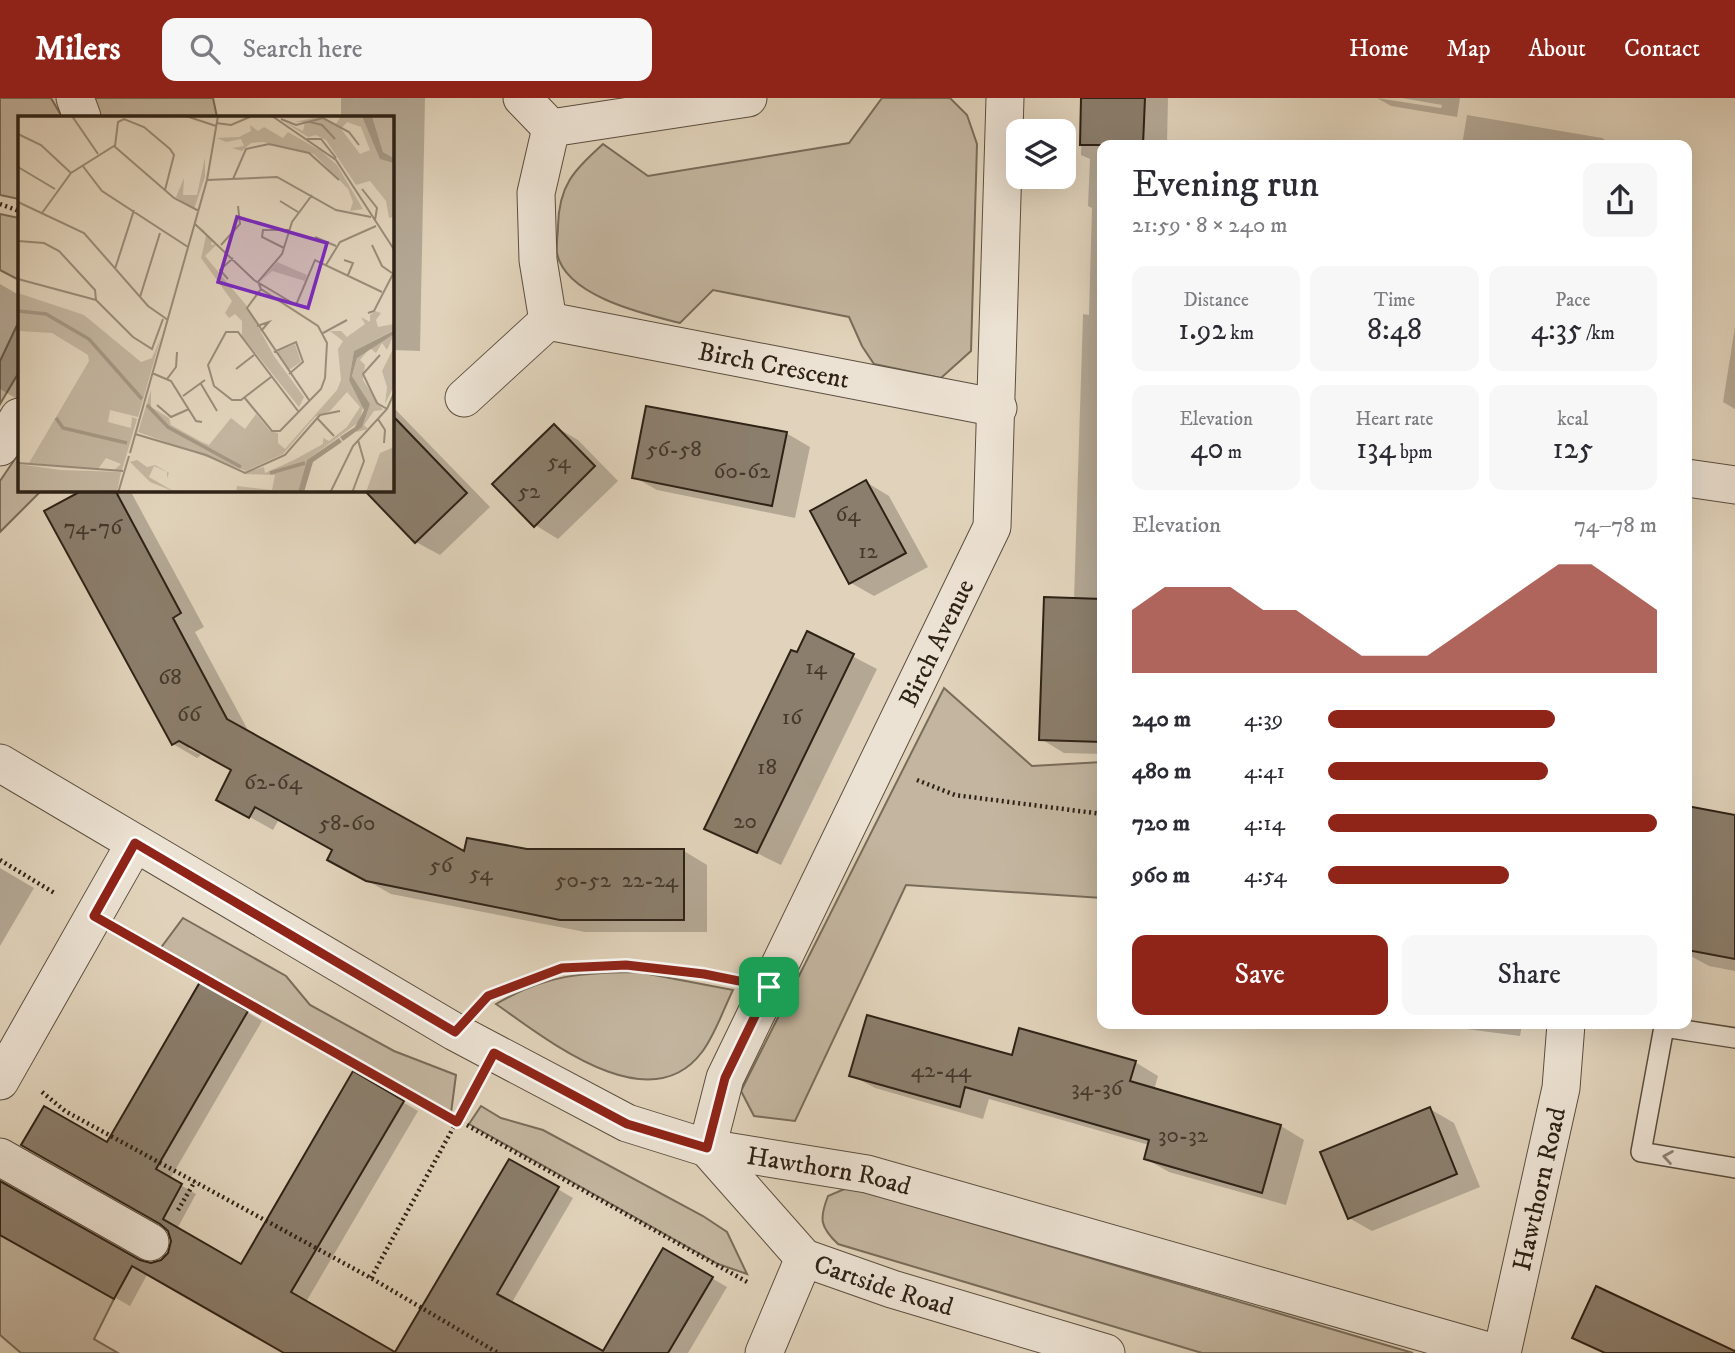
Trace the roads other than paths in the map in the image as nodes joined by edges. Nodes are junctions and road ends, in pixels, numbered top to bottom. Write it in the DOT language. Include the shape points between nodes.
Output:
graph roads {
  1 [pos="75,98"];
  2 [pos="522,98"];
  3 [pos="748,98"];
  4 [pos="1005,98"];
  5 [pos="82,116"];
  6 [pos="551,128"];
  7 [pos="548,321"];
  8 [pos="464,398"];
  9 [pos="998,408"];
  10 [pos="18,419"];
  11 [pos="0,447"];
  12 [pos="1692,479"];
  13 [pos="1735,485"];
  14 [pos="0,763"];
  15 [pos="135,843"];
  16 [pos="1566,1029"];
  17 [pos="1664,1029"];
  18 [pos="1677,1029"];
  19 [pos="1735,1038"];
  20 [pos="4,1073"];
  21 [pos="707,1148"];
  22 [pos="0,1157"];
  23 [pos="1735,1168"];
  24 [pos="150,1242"];
  25 [pos="804,1258"];
  26 [pos="764,1353"];
  27 [pos="1105,1353"];
  28 [pos="1495,1353"];
  29 [pos="1502,1353"];
  1 -- 5 [label="street"];
  2 -- 6 [label="street"];
  3 -- 6 [label="street"];
  4 -- 9 [label="street, Birch Avenue"];
  6 -- 7 [label="street" via="536,193 538,260"];
  7 -- 8 [label="street"];
  7 -- 9 [label="street, Birch Crescent"];
  9 -- 21 [label="street, Birch Avenue" via="992,527 725,1078"];
  10 -- 11 [label="street"];
  12 -- 13 [label="street"];
  14 -- 15 [label="street, Hawthorn Road"];
  15 -- 20 [label="street"];
  15 -- 21 [label="street, Hawthorn Road" via="455,1032 627,1124"];
  16 -- 29 [label="street, Hawthorn Road" via="1561,1088"];
  23 -- 17 [label="lane, one-way" via="1641,1152"];
  18 -- 19 [label="lane, one-way"];
  21 -- 25 [label="street, Cartside Road"];
  21 -- 28 [label="street, Hawthorn Road" via="867,1174"];
  22 -- 24 [label="street"];
  25 -- 26 [label="street"];
  25 -- 27 [label="street, Cartside Road"];
}
